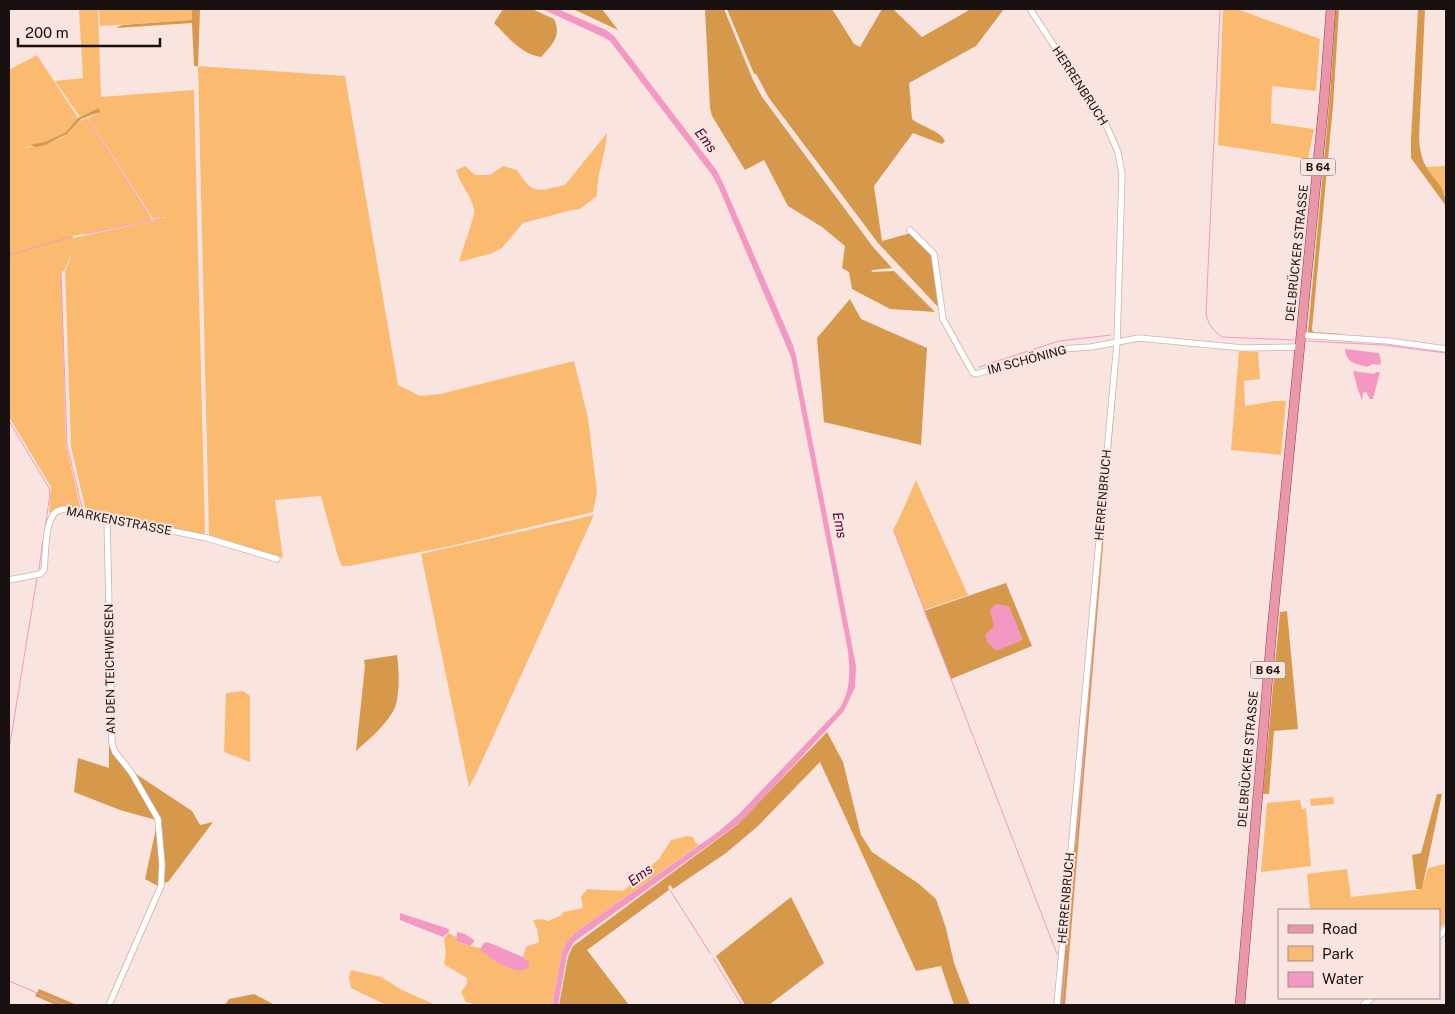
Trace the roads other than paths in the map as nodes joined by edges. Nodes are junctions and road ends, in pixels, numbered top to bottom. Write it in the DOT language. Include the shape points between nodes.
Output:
graph roads {
  1 [pos="1030,9"];
  2 [pos="1331,9"];
  3 [pos="910,230"];
  4 [pos="1301,335"];
  5 [pos="1117,343"];
  6 [pos="1300,347"];
  7 [pos="1446,349"];
  8 [pos="107,519"];
  9 [pos="277,559"];
  10 [pos="9,580"];
  11 [pos="109,1005"];
  12 [pos="1057,1005"];
  13 [pos="1240,1005"];
  1 -- 5 [label="street, HERRENBRUCH" via="1107,127 1118,152 1122,174"];
  2 -- 4 [label="main road, DELBRÜCKER STRASSE / B 64"];
  3 -- 5 [label="street, IM SCHÖNING" via="934,254 943,319 972,373 1060,349"];
  4 -- 6 [label="main road, DELBRÜCKER STRASSE / B 64"];
  4 -- 7 [label="street, DELBRÜCKER STRASSE"];
  5 -- 6 [label="street, IM SCHÖNING" via="1139,338 1243,348"];
  5 -- 12 [label="street, HERRENBRUCH"];
  6 -- 13 [label="main road, DELBRÜCKER STRASSE / B 64"];
  8 -- 9 [label="street, MARKENSTRASSE" via="207,538"];
  8 -- 10 [label="street, MARKENSTRASSE" via="64,509 57,511 48,533 44,570 40,574"];
  8 -- 11 [label="street, AN DEN TEICHWIESEN" via="112,744 158,819 162,864 161,886"];
}
